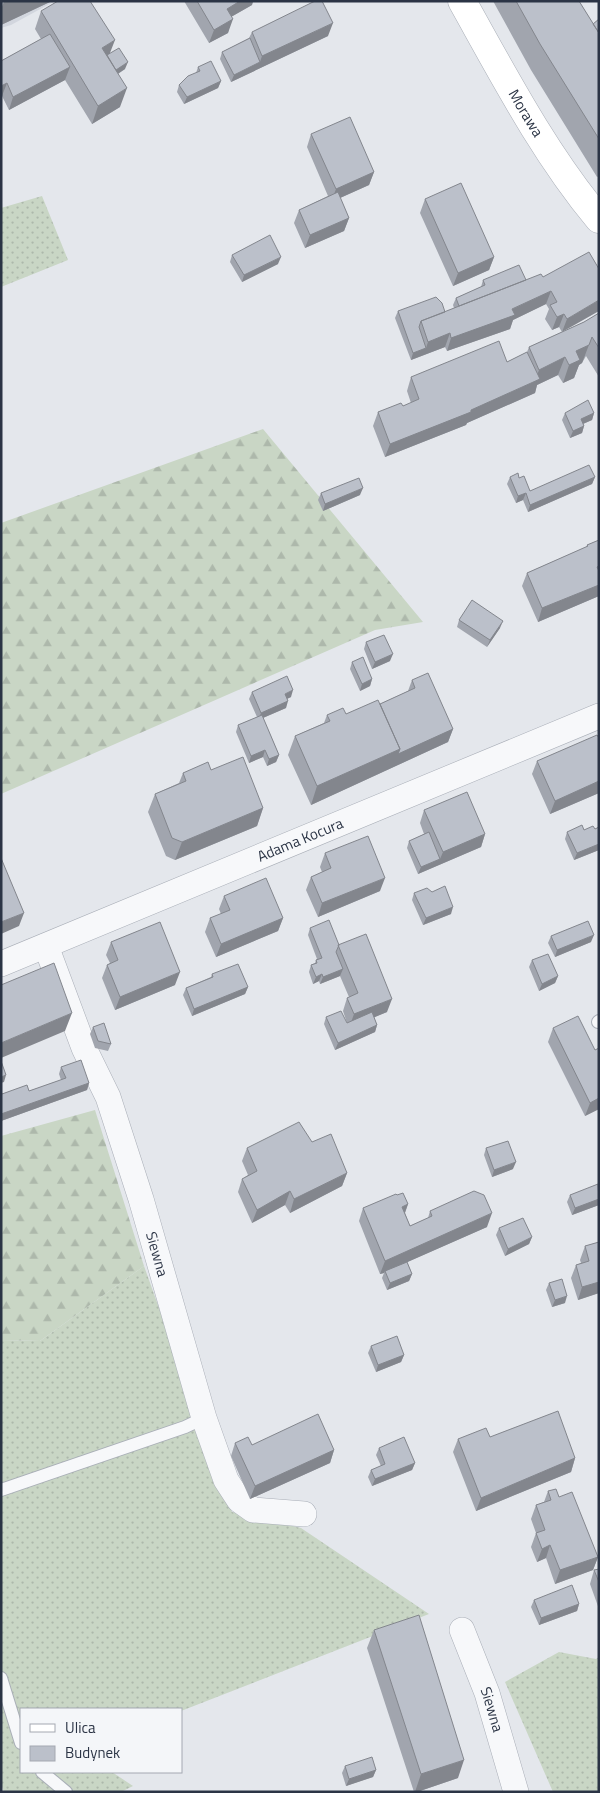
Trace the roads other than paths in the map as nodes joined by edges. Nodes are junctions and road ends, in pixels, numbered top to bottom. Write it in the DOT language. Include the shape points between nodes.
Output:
graph roads {
  1 [pos="462,1"];
  2 [pos="599,219"];
  3 [pos="599,716"];
  4 [pos="46,946"];
  5 [pos="1,964"];
  6 [pos="204,1418"];
  7 [pos="1,1490"];
  8 [pos="304,1514"];
  9 [pos="462,1630"];
  10 [pos="1,1678"];
  11 [pos="20,1740"];
  12 [pos="43,1773"];
  13 [pos="66,1792"];
  14 [pos="516,1792"];
  1 -- 2 [label="street, Morawa" via="541,139"];
  3 -- 4 [label="street, Adama Kocura"];
  4 -- 5 [label="street, Adama Kocura"];
  4 -- 6 [label="street, Siewna" via="84,1048 108,1097"];
  6 -- 7 [label="lane"];
  6 -- 8 [label="street, Siewna" via="226,1480 239,1500 253,1510"];
  9 -- 14 [label="street, Siewna" via="487,1693"];
  10 -- 11 [label="lane"];
  12 -- 13 [label="lane"];
}
